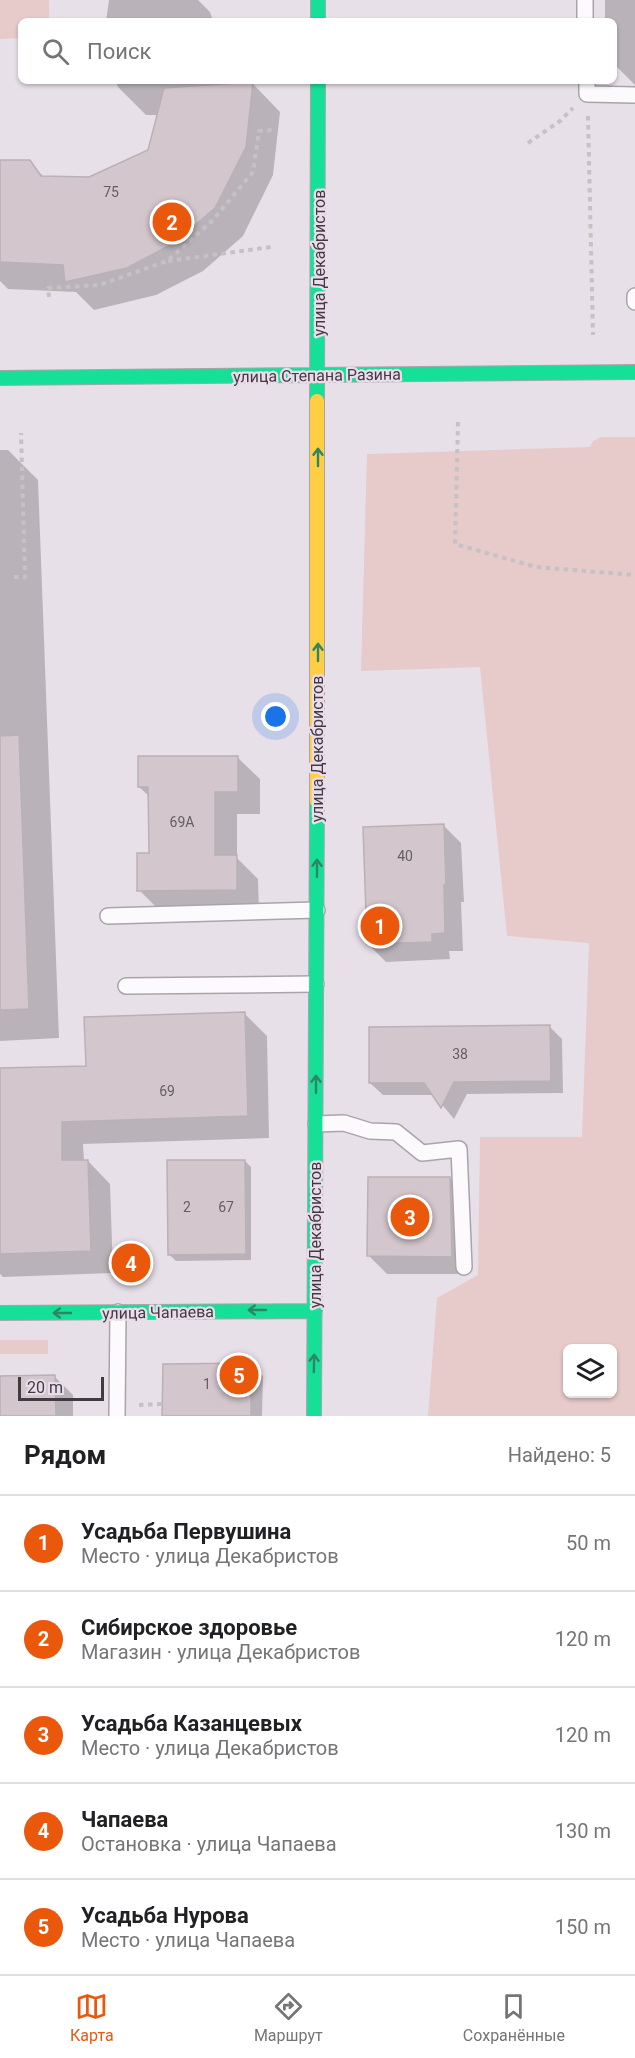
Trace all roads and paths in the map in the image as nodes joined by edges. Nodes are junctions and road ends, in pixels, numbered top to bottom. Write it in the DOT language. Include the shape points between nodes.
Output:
graph roads {
  1 [pos="318,0"];
  2 [pos="585,0"];
  3 [pos="318,18"];
  4 [pos="585,18"];
  5 [pos="318,84"];
  6 [pos="587,84"];
  7 [pos="635,95"];
  8 [pos="560,121"];
  9 [pos="588,121"];
  10 [pos="273,130"];
  11 [pos="528,143"];
  12 [pos="271,247"];
  13 [pos="166,261"];
  14 [pos="635,296"];
  15 [pos="49,297"];
  16 [pos="635,302"];
  17 [pos="593,335"];
  18 [pos="635,372"];
  19 [pos="319,375"];
  20 [pos="0,378"];
  21 [pos="458,422"];
  22 [pos="21,433"];
  23 [pos="635,575"];
  24 [pos="14,577"];
  25 [pos="317,910"];
  26 [pos="108,916"];
  27 [pos="316,984"];
  28 [pos="126,986"];
  29 [pos="316,1124"];
  30 [pos="464,1267"];
  31 [pos="315,1311"];
  32 [pos="118,1312"];
  33 [pos="0,1313"];
  34 [pos="117,1416"];
  35 [pos="314,1416"];
  1 -- 3 [label="street"];
  2 -- 4 [label="lane"];
  5 -- 19 [label="street, улица Декабристов"];
  6 -- 7 [label="lane" via="587,94"];
  8 -- 11 [label="path"];
  9 -- 17 [label="path"];
  10 -- 13 [label="path" via="259,130 254,172 212,221"];
  12 -- 13 [label="path"];
  13 -- 15 [label="path" via="99,285 48,288"];
  14 -- 16 [label="lane"];
  18 -- 19 [label="street, улица Степана Разина"];
  19 -- 20 [label="street, улица Степана Разина"];
  25 -- 19 [label="street, улица Декабристов, one-way"];
  21 -- 23 [label="path" via="456,544 536,567"];
  22 -- 24 [label="path" via="25,577"];
  25 -- 26 [label="lane"];
  25 -- 27 [label="street, улица Декабристов"];
  27 -- 28 [label="lane"];
  29 -- 27 [label="street, улица Декабристов, one-way"];
  29 -- 30 [label="lane" via="344,1123 370,1131 396,1132 422,1153 459,1149"];
  29 -- 31 [label="street, улица Декабристов"];
  31 -- 32 [label="street, улица Чапаева, one-way"];
  35 -- 31 [label="street, улица Декабристов, one-way"];
  32 -- 33 [label="street, улица Чапаева, one-way"];
  32 -- 34 [label="lane"];
}
